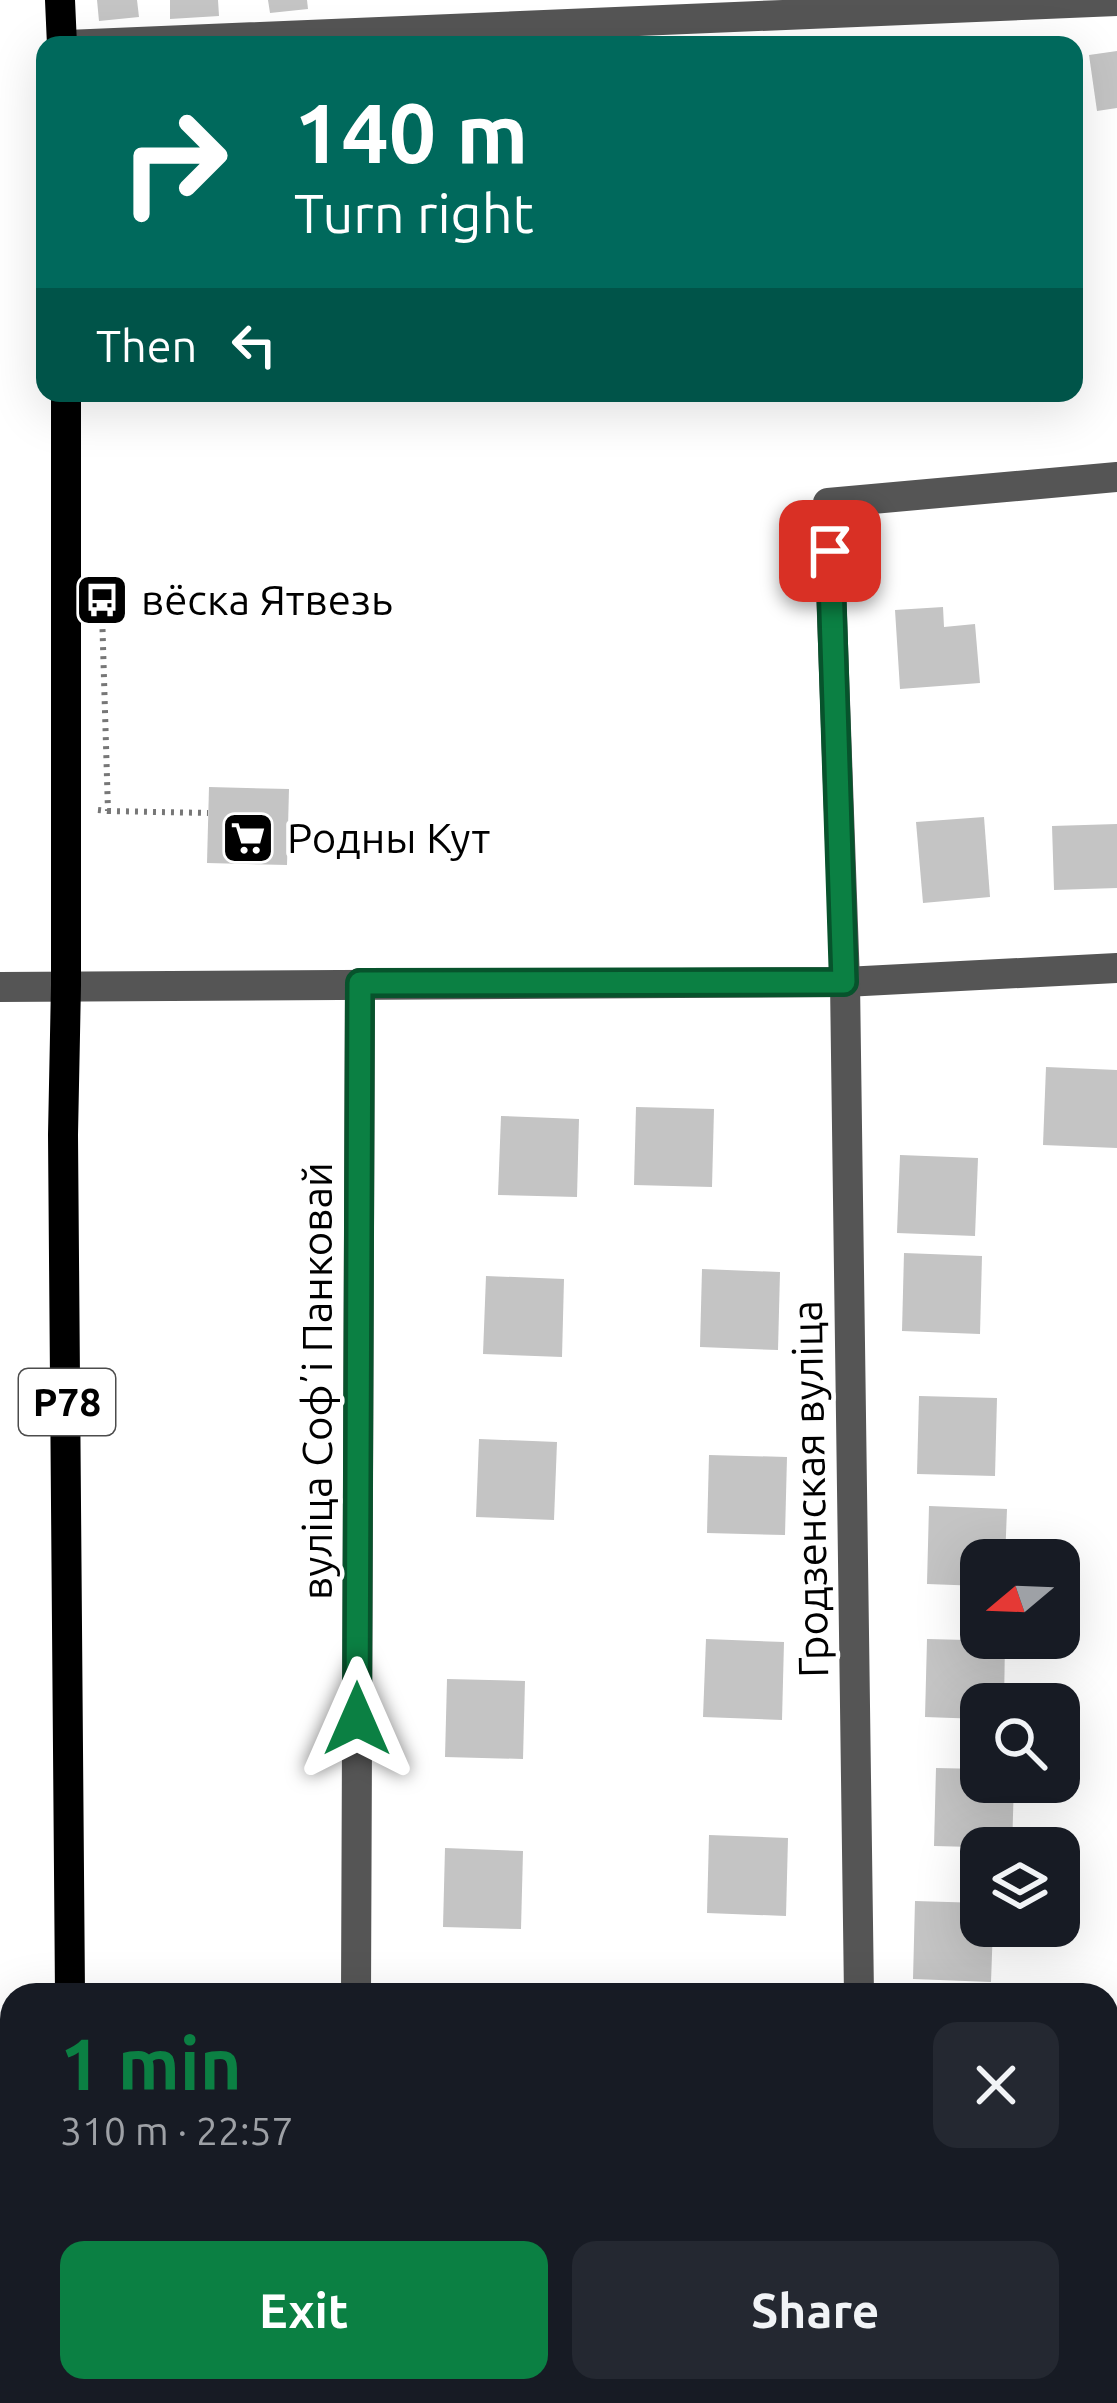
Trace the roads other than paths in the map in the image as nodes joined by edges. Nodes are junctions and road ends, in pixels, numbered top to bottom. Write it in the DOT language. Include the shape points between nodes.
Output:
graph roads {
  1 [pos="60,0"];
  2 [pos="1117,1"];
  3 [pos="64,36"];
  4 [pos="280,36"];
  5 [pos="66,402"];
  6 [pos="1117,477"];
  7 [pos="1117,968"];
  8 [pos="844,982"];
  9 [pos="360,983"];
  10 [pos="67,985"];
  11 [pos="0,987"];
  12 [pos="70,1983"];
  13 [pos="356,1983"];
  14 [pos="859,1983"];
  1 -- 3 [label="main road"];
  2 -- 4 [label="street"];
  5 -- 10 [label="main road, Р78"];
  6 -- 8 [label="street, Гродзенская вуліца" via="828,503"];
  7 -- 8 [label="street"];
  8 -- 9 [label="street"];
  8 -- 14 [label="street, Гродзенская вуліца"];
  9 -- 10 [label="street"];
  9 -- 13 [label="street, вуліца Софʼі Панковай"];
  10 -- 11 [label="street"];
  10 -- 12 [label="main road, Р78"];
}
